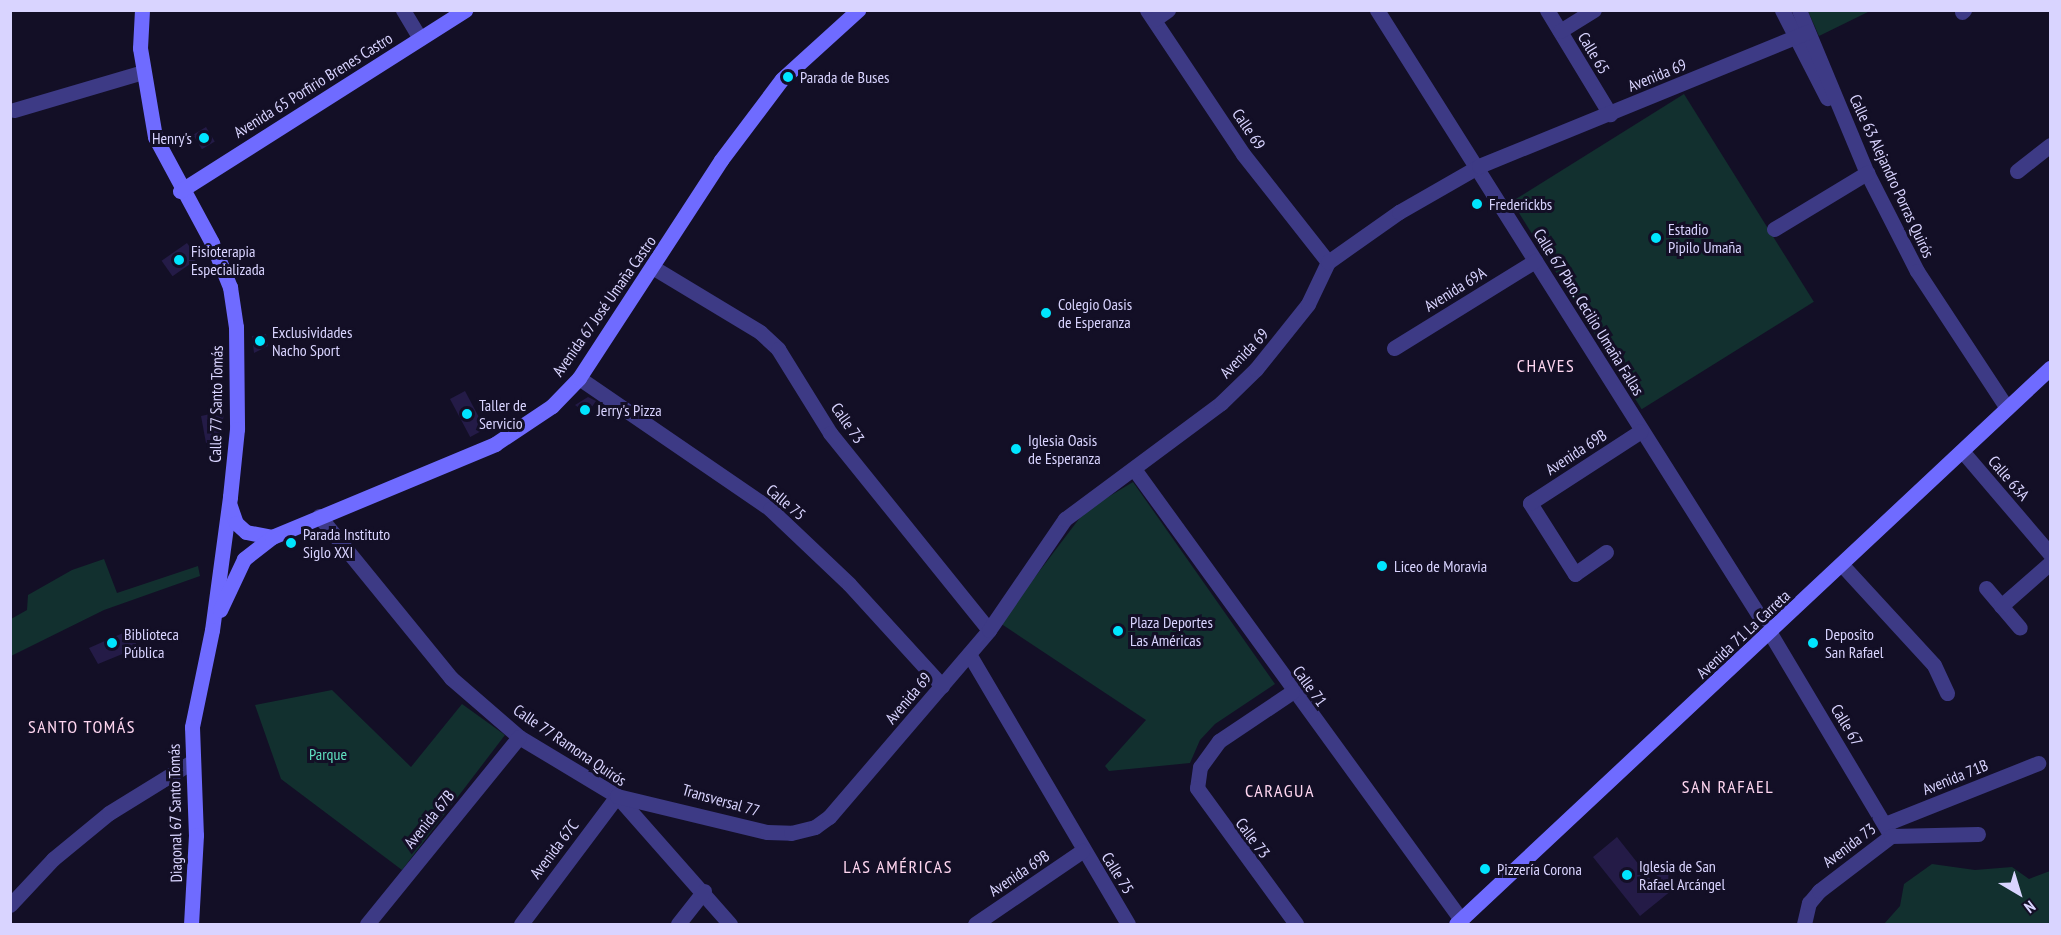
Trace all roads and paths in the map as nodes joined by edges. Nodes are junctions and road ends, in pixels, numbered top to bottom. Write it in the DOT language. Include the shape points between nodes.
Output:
graph roads {
  1 [pos="142,10"];
  2 [pos="403,10"];
  3 [pos="465,10"];
  4 [pos="858,10"];
  5 [pos="1377,10"];
  6 [pos="1547,10"];
  7 [pos="1594,10"];
  8 [pos="1782,10"];
  9 [pos="1799,10"];
  10 [pos="1156,13"];
  11 [pos="1560,31"];
  12 [pos="1801,35"];
  13 [pos="420,38"];
  14 [pos="143,72"];
  15 [pos="14,110"];
  16 [pos="1610,114"];
  17 [pos="2050,145"];
  18 [pos="1479,166"];
  19 [pos="2017,171"];
  20 [pos="1867,173"];
  21 [pos="180,191"];
  22 [pos="1773,229"];
  23 [pos="1535,261"];
  24 [pos="1328,262"];
  25 [pos="654,268"];
  26 [pos="1394,348"];
  27 [pos="2050,368"];
  28 [pos="579,378"];
  29 [pos="2007,408"];
  30 [pos="1641,431"];
  31 [pos="1963,452"];
  32 [pos="1134,469"];
  33 [pos="230,497"];
  34 [pos="320,516"];
  35 [pos="272,537"];
  36 [pos="1606,552"];
  37 [pos="2050,554"];
  38 [pos="2050,563"];
  39 [pos="1843,566"];
  40 [pos="1986,588"];
  41 [pos="2001,606"];
  42 [pos="2020,628"];
  43 [pos="212,630"];
  44 [pos="989,630"];
  45 [pos="1770,633"];
  46 [pos="969,654"];
  47 [pos="942,686"];
  48 [pos="1292,692"];
  49 [pos="1947,693"];
  50 [pos="519,737"];
  51 [pos="190,763"];
  52 [pos="2038,763"];
  53 [pos="617,796"];
  54 [pos="815,827"];
  55 [pos="1888,830"];
  56 [pos="1978,834"];
  57 [pos="1082,851"];
  58 [pos="704,891"];
  59 [pos="10,905"];
  60 [pos="1459,922"];
  61 [pos="191,924"];
  62 [pos="368,924"];
  63 [pos="521,924"];
  64 [pos="678,924"];
  65 [pos="730,924"];
  66 [pos="975,924"];
  67 [pos="1128,924"];
  68 [pos="1296,924"];
  69 [pos="1804,924"];
  1 -- 14 [label="main road, Calle 77 Santo Tomás"];
  2 -- 13 [label="street"];
  3 -- 13 [label="main road, Avenida 65 Porfirio Brenes Castro"];
  4 -- 25 [label="main road, Avenida 67 José Umaña Castro" via="782,79 721,160"];
  5 -- 18 [label="street, Calle 67 Pbro. Cecilio Umaña Fallas"];
  6 -- 11 [label="street, Calle 65"];
  7 -- 11 [label="street"];
  8 -- 12 [label="street"];
  9 -- 12 [label="street"];
  10 -- 24 [label="street, Calle 69" via="1243,154"];
  11 -- 16 [label="street, Calle 65"];
  12 -- 16 [label="street, Avenida 69"];
  12 -- 20 [label="street, Calle 63 Alejandro Porras Quirós"];
  13 -- 21 [label="main road, Avenida 65 Porfirio Brenes Castro"];
  14 -- 15 [label="street"];
  14 -- 21 [label="main road, Calle 77 Santo Tomás" via="155,137"];
  16 -- 18 [label="street, Avenida 69"];
  17 -- 19 [label="street"];
  18 -- 23 [label="street, Calle 67 Pbro. Cecilio Umaña Fallas"];
  18 -- 24 [label="street, Avenida 69" via="1399,212"];
  20 -- 22 [label="street"];
  20 -- 29 [label="street, Calle 63 Alejandro Porras Quirós" via="1917,271"];
  21 -- 33 [label="main road, Calle 77 Santo Tomás" via="212,243 230,287 237,402"];
  23 -- 26 [label="street, Avenida 69A"];
  23 -- 30 [label="street, Calle 67 Pbro. Cecilio Umaña Fallas"];
  24 -- 32 [label="street, Avenida 69" via="1308,304 1256,369 1221,403"];
  25 -- 28 [label="main road, Avenida 67 José Umaña Castro"];
  25 -- 44 [label="street, Calle 73" via="759,332 778,349 830,433"];
  27 -- 29 [label="main road, Avenida 71 La Carreta"];
  28 -- 34 [label="main road, Avenida 67 José Umaña Castro" via="552,406 511,435"];
  28 -- 47 [label="street, Calle 75" via="770,509 849,584"];
  29 -- 31 [label="main road, Avenida 71 La Carreta"];
  30 -- 36 [label="street, Avenida 69B" via="1530,503 1575,574"];
  30 -- 45 [label="street, Calle 67 Pbro. Cecilio Umaña Fallas"];
  31 -- 37 [label="street, Calle 63A"];
  31 -- 39 [label="main road, Avenida 71 La Carreta"];
  32 -- 44 [label="street, Avenida 69" via="1065,519"];
  32 -- 48 [label="street, Calle 71"];
  33 -- 35 [label="main road" via="230,511 241,528 258,537"];
  33 -- 43 [label="main road, Calle 77 Santo Tomás"];
  34 -- 35 [label="main road, Avenida 67 José Umaña Castro"];
  34 -- 50 [label="street, Calle 77 Ramona Quirós" via="444,670"];
  35 -- 43 [label="main road, Avenida 67 José Umaña Castro" via="244,559"];
  38 -- 41 [label="street"];
  39 -- 45 [label="main road, Avenida 71 La Carreta"];
  39 -- 49 [label="street" via="1934,665"];
  40 -- 41 [label="street"];
  41 -- 42 [label="street"];
  43 -- 51 [label="main road, Diagonal 67 Santo Tomás" via="192,727"];
  44 -- 46 [label="street, Avenida 69"];
  45 -- 55 [label="street, Calle 67"];
  45 -- 60 [label="main road, Avenida 71 La Carreta"];
  46 -- 47 [label="street, Avenida 69"];
  46 -- 57 [label="street, Calle 75"];
  47 -- 54 [label="street, Avenida 69" via="835,811"];
  48 -- 60 [label="street, Calle 71"];
  48 -- 68 [label="street, Calle 73" via="1219,741 1200,767 1197,788"];
  50 -- 53 [label="street, Calle 77 Ramona Quirós"];
  50 -- 62 [label="street, Avenida 67B"];
  51 -- 59 [label="street" via="109,813 53,859"];
  51 -- 61 [label="main road, Diagonal 67 Santo Tomás" via="196,835"];
  52 -- 55 [label="street, Avenida 71B"];
  53 -- 54 [label="street, Transversal 77" via="767,832"];
  53 -- 58 [label="street, Calle 77 Ramona Quirós"];
  53 -- 63 [label="street, Avenida 67C"];
  55 -- 56 [label="street, Avenida 73"];
  55 -- 69 [label="street, Avenida 73" via="1819,891 1809,903"];
  57 -- 66 [label="street, Avenida 69B"];
  57 -- 67 [label="street, Calle 75"];
  58 -- 64 [label="street"];
  58 -- 65 [label="street, Calle 77 Ramona Quirós"];
}
